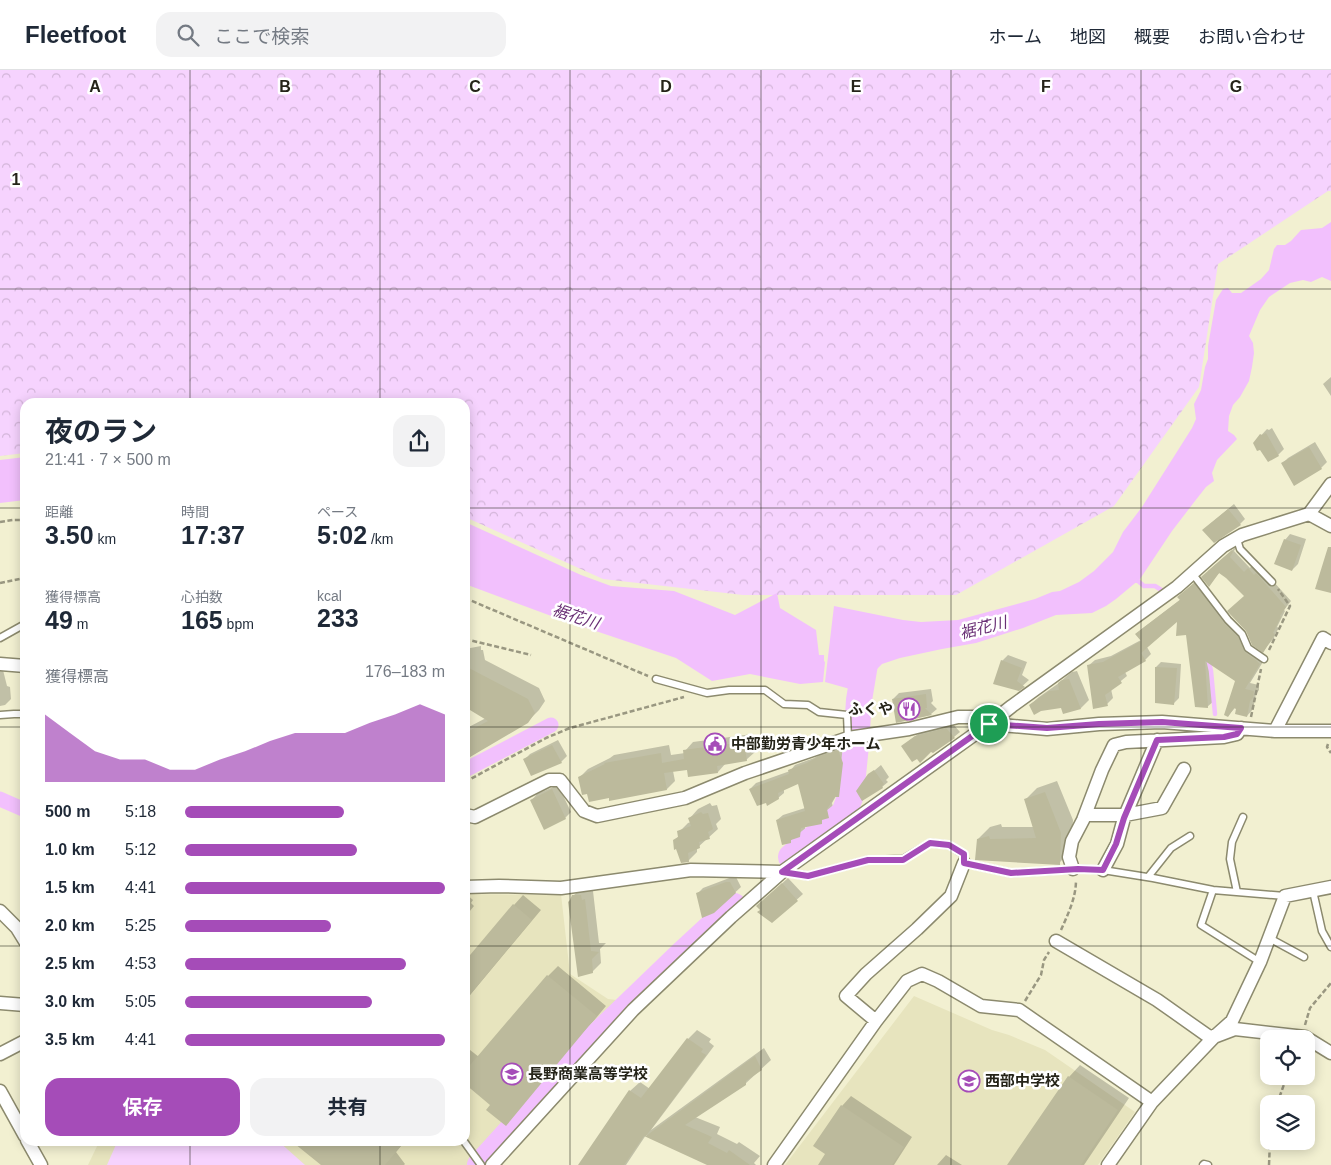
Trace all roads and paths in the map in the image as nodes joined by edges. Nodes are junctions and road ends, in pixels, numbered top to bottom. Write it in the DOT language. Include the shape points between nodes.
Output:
graph roads {
  1 [pos="1331,484"];
  2 [pos="1309,514"];
  3 [pos="20,520"];
  4 [pos="0,522"];
  5 [pos="1331,526"];
  6 [pos="1237,539"];
  7 [pos="1192,573"];
  8 [pos="20,579"];
  9 [pos="1272,582"];
  10 [pos="0,583"];
  11 [pos="470,600"];
  12 [pos="20,627"];
  13 [pos="0,638"];
  14 [pos="470,640"];
  15 [pos="1331,643"];
  16 [pos="531,655"];
  17 [pos="1264,659"];
  18 [pos="0,664"];
  19 [pos="20,666"];
  20 [pos="656,679"];
  21 [pos="707,692"];
  22 [pos="20,714"];
  23 [pos="0,715"];
  24 [pos="989,724"];
  25 [pos="1241,728"];
  26 [pos="1276,731"];
  27 [pos="1331,731"];
  28 [pos="848,738"];
  29 [pos="1157,740"];
  30 [pos="1184,769"];
  31 [pos="470,779"];
  32 [pos="1085,815"];
  33 [pos="1126,815"];
  34 [pos="470,816"];
  35 [pos="1244,817"];
  36 [pos="1190,836"];
  37 [pos="964,863"];
  38 [pos="1073,870"];
  39 [pos="1103,870"];
  40 [pos="782,872"];
  41 [pos="1148,877"];
  42 [pos="470,887"];
  43 [pos="1331,887"];
  44 [pos="1213,890"];
  45 [pos="1313,891"];
  46 [pos="1237,892"];
  47 [pos="1284,896"];
  48 [pos="0,911"];
  49 [pos="20,933"];
  50 [pos="1268,938"];
  51 [pos="1056,941"];
  52 [pos="1331,947"];
  53 [pos="1304,958"];
  54 [pos="1260,962"];
  55 [pos="1331,983"];
  56 [pos="0,1003"];
  57 [pos="20,1005"];
  58 [pos="876,1020"];
  59 [pos="1304,1030"];
  60 [pos="1260,1032"];
  61 [pos="1214,1036"];
  62 [pos="1315,1043"];
  63 [pos="20,1044"];
  64 [pos="1331,1053"];
  65 [pos="0,1054"];
  66 [pos="0,1091"];
  67 [pos="1152,1102"];
  68 [pos="20,1127"];
  69 [pos="30,1146"];
  70 [pos="467,1146"];
  71 [pos="1270,1150"];
  72 [pos="480,1164"];
  73 [pos="41,1165"];
  74 [pos="492,1165"];
  75 [pos="774,1165"];
  76 [pos="1108,1165"];
  77 [pos="1204,1165"];
  78 [pos="1208,1165"];
  79 [pos="1269,1165"];
  1 -- 2 [label="street"];
  2 -- 5 [label="street"];
  2 -- 6 [label="street"];
  3 -- 4 [label="path"];
  6 -- 7 [label="street" via="1223,546"];
  6 -- 9 [label="lane" via="1240,549"];
  7 -- 17 [label="lane" via="1242,634 1248,648"];
  7 -- 24 [label="street"];
  8 -- 10 [label="path"];
  11 -- 20 [label="path"];
  12 -- 13 [label="lane"];
  14 -- 16 [label="path"];
  15 -- 26 [label="street" via="1323,638"];
  18 -- 19 [label="street"];
  20 -- 21 [label="lane"];
  21 -- 28 [label="lane" via="765,690 784,704 808,705 819,712 847,715"];
  21 -- 31 [label="path" via="570,728"];
  22 -- 23 [label="lane"];
  24 -- 25 [label="street" via="1047,728 1162,722"];
  24 -- 28 [label="street" via="978,717 958,716 909,729"];
  24 -- 40 [label="street"];
  25 -- 26 [label="street"];
  25 -- 29 [label="street" via="1237,734 1224,737"];
  26 -- 27 [label="street" via="1307,735"];
  28 -- 34 [label="street" via="745,773 685,798 597,816 584,811 560,780 548,780 475,817"];
  29 -- 32 [label="street" via="1114,745"];
  29 -- 33 [label="street"];
  30 -- 33 [label="street" via="1162,808"];
  32 -- 33 [label="street"];
  32 -- 38 [label="street" via="1070,848"];
  33 -- 39 [label="street"];
  35 -- 46 [label="lane" via="1232,842 1230,859"];
  36 -- 41 [label="lane" via="1170,848"];
  37 -- 38 [label="lane" via="1011,873"];
  37 -- 40 [label="lane" via="964,854 949,845 930,843 903,860 868,860 808,876"];
  37 -- 58 [label="street" via="951,896 846,996"];
  38 -- 39 [label="lane"];
  39 -- 41 [label="lane"];
  40 -- 42 [label="street" via="691,870 560,888"];
  40 -- 74 [label="street" via="633,1010"];
  41 -- 44 [label="lane"];
  43 -- 45 [label="street"];
  44 -- 46 [label="lane"];
  44 -- 54 [label="lane" via="1201,925"];
  45 -- 47 [label="street"];
  45 -- 52 [label="lane" via="1322,931"];
  46 -- 47 [label="lane"];
  47 -- 50 [label="street"];
  48 -- 49 [label="street"];
  50 -- 53 [label="lane"];
  50 -- 54 [label="street"];
  51 -- 61 [label="street" via="1157,1000 1208,1036"];
  54 -- 61 [label="street" via="1232,1021"];
  55 -- 59 [label="path" via="1310,1008"];
  56 -- 57 [label="street"];
  58 -- 67 [label="street" via="907,981 922,974 981,1006 1019,1010"];
  58 -- 75 [label="street"];
  60 -- 61 [label="street" via="1235,1029"];
  61 -- 67 [label="street"];
  62 -- 64 [label="street"];
  63 -- 65 [label="street"];
  66 -- 68 [label="street"];
  67 -- 76 [label="street"];
  69 -- 73 [label="street"];
  70 -- 72 [label="lane"];
  71 -- 79 [label="path"];
  77 -- 78 [label="lane"];
}
